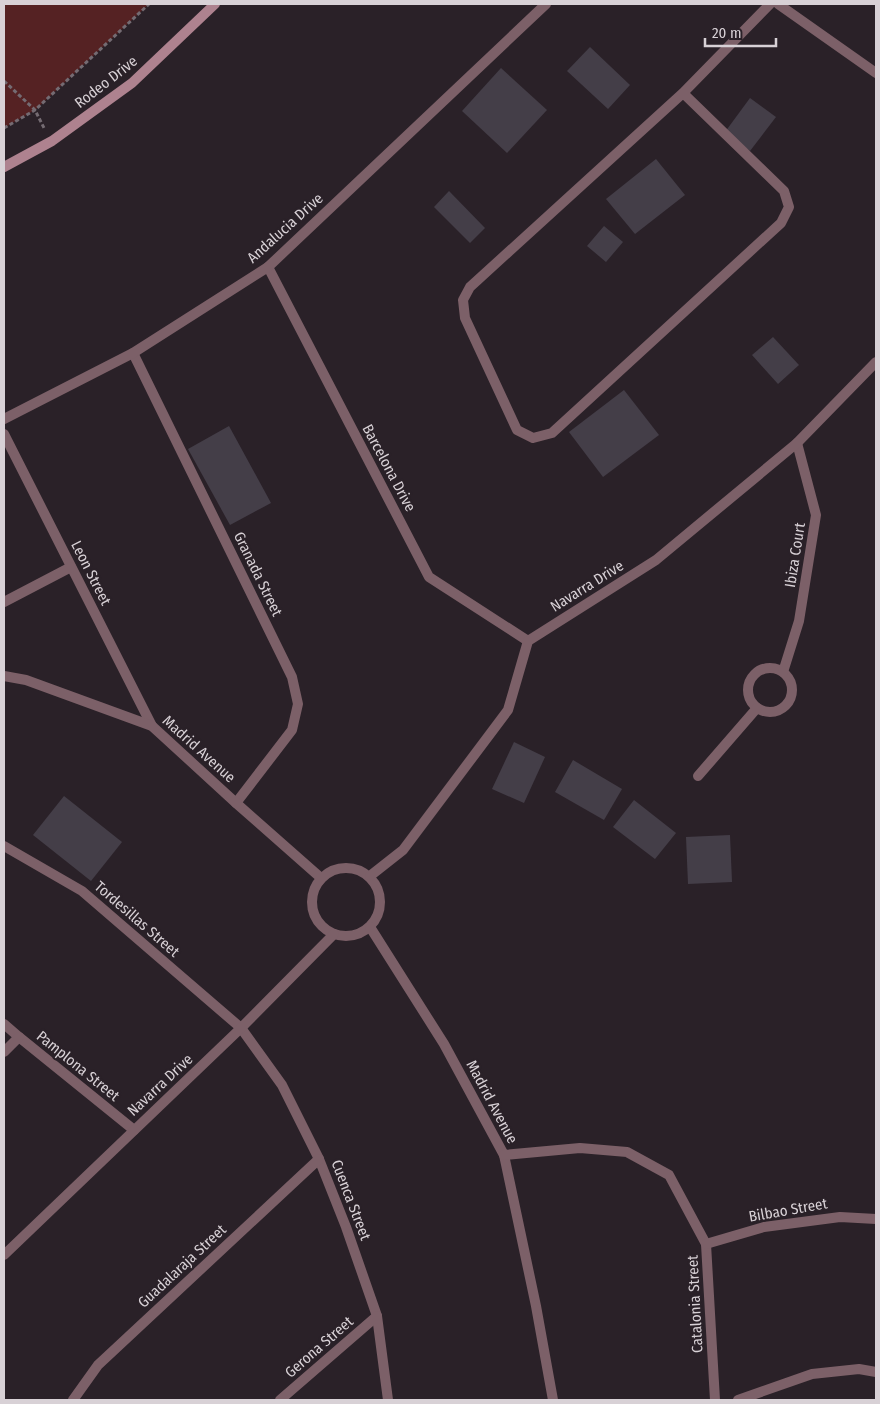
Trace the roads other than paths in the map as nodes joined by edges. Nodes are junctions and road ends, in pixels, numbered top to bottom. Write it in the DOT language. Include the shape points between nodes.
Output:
graph roads {
  1 [pos="215,4"];
  2 [pos="546,4"];
  3 [pos="770,4"];
  4 [pos="778,4"];
  5 [pos="876,73"];
  6 [pos="683,93"];
  7 [pos="4,167"];
  8 [pos="268,268"];
  9 [pos="134,353"];
  10 [pos="876,362"];
  11 [pos="4,419"];
  12 [pos="4,434"];
  13 [pos="796,443"];
  14 [pos="71,567"];
  15 [pos="4,602"];
  16 [pos="528,641"];
  17 [pos="783,672"];
  18 [pos="4,676"];
  19 [pos="757,708"];
  20 [pos="152,726"];
  21 [pos="698,776"];
  22 [pos="236,803"];
  23 [pos="4,846"];
  24 [pos="370,876"];
  25 [pos="321,878"];
  26 [pos="370,927"];
  27 [pos="334,934"];
  28 [pos="4,1024"];
  29 [pos="241,1028"];
  30 [pos="18,1037"];
  31 [pos="4,1052"];
  32 [pos="134,1130"];
  33 [pos="504,1155"];
  34 [pos="319,1159"];
  35 [pos="876,1219"];
  36 [pos="706,1244"];
  37 [pos="4,1256"];
  38 [pos="377,1316"];
  39 [pos="876,1372"];
  40 [pos="72,1400"];
  41 [pos="280,1400"];
  42 [pos="388,1400"];
  43 [pos="553,1400"];
  44 [pos="716,1400"];
  45 [pos="738,1400"];
  1 -- 7 [label="street, Rodeo Drive" via="132,83 52,141"];
  2 -- 8 [label="street, Andalucia Drive"];
  3 -- 6 [label="street"];
  4 -- 5 [label="street"];
  6 -- 6 [label="street" via="470,287 463,300 465,318 517,430 533,438 552,434 780,223 789,207 784,192"];
  8 -- 9 [label="street, Andalucia Drive"];
  8 -- 16 [label="street, Barcelona Drive" via="429,577"];
  9 -- 11 [label="street, Andalucia Drive"];
  9 -- 22 [label="street, Granada Street" via="292,677 298,704 292,730"];
  10 -- 13 [label="street, Navarra Drive"];
  12 -- 14 [label="street, Leon Street"];
  13 -- 16 [label="street, Navarra Drive" via="656,560"];
  13 -- 17 [label="street, Ibiza Court" via="816,515 799,621"];
  14 -- 15 [label="street"];
  14 -- 20 [label="street, Leon Street"];
  16 -- 24 [label="street" via="508,710 403,850"];
  17 -- 19 [label="street" via="768,668 754,674 748,696"];
  17 -- 19 [label="street" via="792,683 789,703 778,712 763,712"];
  18 -- 20 [label="street, Madrid Avenue" via="26,680"];
  19 -- 21 [label="street"];
  20 -- 22 [label="street, Madrid Avenue"];
  22 -- 25 [label="street, Madrid Avenue"];
  23 -- 29 [label="street, Tordesillas Street" via="82,891"];
  24 -- 25 [label="street" via="350,867 330,871"];
  24 -- 26 [label="street" via="381,896 381,907"];
  25 -- 27 [label="street" via="315,887 312,909 316,920"];
  26 -- 27 [label="street" via="353,936"];
  26 -- 33 [label="street, Madrid Avenue" via="444,1044"];
  27 -- 29 [label="street, Navarra Drive"];
  28 -- 30 [label="street, Pamplona Street"];
  29 -- 32 [label="street, Navarra Drive"];
  29 -- 34 [label="street, Cuenca Street" via="282,1085"];
  30 -- 31 [label="street"];
  30 -- 32 [label="street, Pamplona Street"];
  32 -- 37 [label="street, Navarra Drive"];
  33 -- 36 [label="street, Catalonia Street" via="580,1148 627,1152 669,1175"];
  33 -- 43 [label="street, Madrid Avenue"];
  34 -- 38 [label="street, Cuenca Street"];
  34 -- 40 [label="street, Guadalaraja Street" via="98,1365"];
  35 -- 36 [label="street, Bilbao Street" via="840,1217 764,1227"];
  36 -- 44 [label="street, Catalonia Street"];
  38 -- 41 [label="street, Gerona Street"];
  38 -- 42 [label="street, Cuenca Street"];
  39 -- 45 [label="street" via="859,1369 812,1374"];
}
